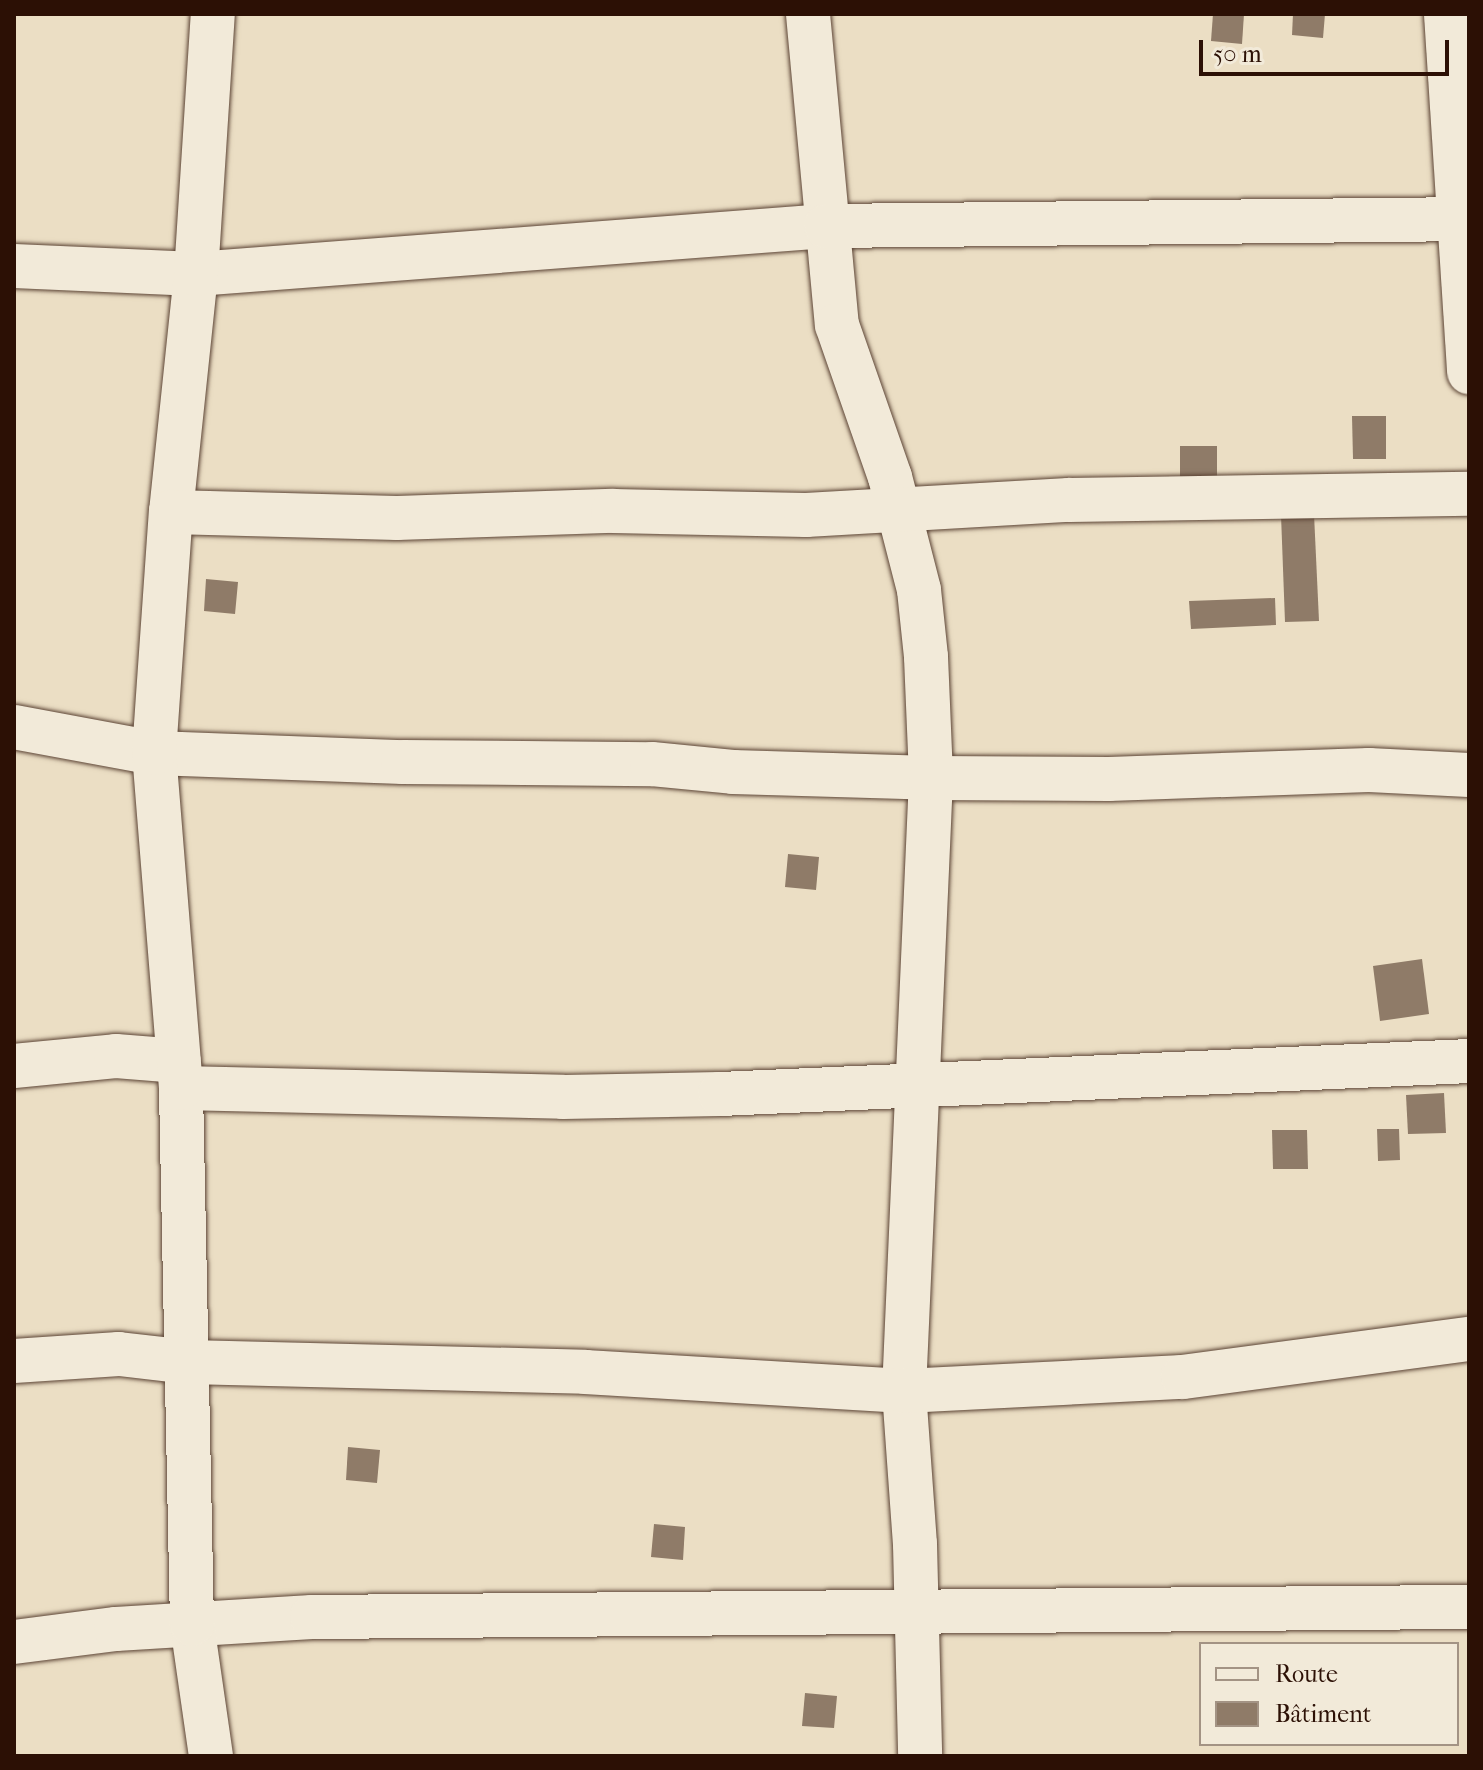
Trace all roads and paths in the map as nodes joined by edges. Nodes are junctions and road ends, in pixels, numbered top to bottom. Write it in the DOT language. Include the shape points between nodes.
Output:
graph roads {
  1 [pos="213,14"];
  2 [pos="808,14"];
  3 [pos="1446,14"];
  4 [pos="1464,219"];
  5 [pos="826,226"];
  6 [pos="14,266"];
  7 [pos="196,274"];
  8 [pos="1469,372"];
  9 [pos="1469,494"];
  10 [pos="171,512"];
  11 [pos="898,513"];
  12 [pos="14,727"];
  13 [pos="154,753"];
  14 [pos="1469,775"];
  15 [pos="931,778"];
  16 [pos="1469,1061"];
  17 [pos="14,1066"];
  18 [pos="180,1075"];
  19 [pos="915,1085"];
  20 [pos="1469,1339"];
  21 [pos="14,1361"];
  22 [pos="188,1362"];
  23 [pos="904,1391"];
  24 [pos="1469,1607"];
  25 [pos="916,1610"];
  26 [pos="192,1624"];
  27 [pos="14,1642"];
  28 [pos="211,1756"];
  29 [pos="920,1756"];
  1 -- 7 [label="street"];
  2 -- 5 [label="street"];
  3 -- 4 [label="street"];
  4 -- 5 [label="street"];
  4 -- 8 [label="street"];
  5 -- 7 [label="street"];
  5 -- 11 [label="street" via="837,325 870,411"];
  6 -- 7 [label="street"];
  7 -- 10 [label="street"];
  9 -- 11 [label="street" via="1069,500"];
  10 -- 11 [label="street" via="397,518 613,511"];
  10 -- 13 [label="street"];
  11 -- 15 [label="street" via="919,590"];
  12 -- 13 [label="street"];
  13 -- 15 [label="street" via="652,764"];
  13 -- 18 [label="street"];
  14 -- 15 [label="street" via="1369,770 1109,779"];
  15 -- 19 [label="street"];
  16 -- 19 [label="street"];
  17 -- 18 [label="street" via="116,1056"];
  18 -- 19 [label="street" via="563,1097"];
  18 -- 22 [label="street"];
  19 -- 23 [label="street"];
  20 -- 23 [label="street" via="1183,1377"];
  21 -- 22 [label="street" via="67,1354"];
  22 -- 23 [label="street" via="585,1372"];
  22 -- 26 [label="street"];
  23 -- 25 [label="street"];
  24 -- 25 [label="street"];
  25 -- 26 [label="street" via="312,1617"];
  25 -- 29 [label="street"];
  26 -- 27 [label="street"];
  26 -- 28 [label="street"];
}
